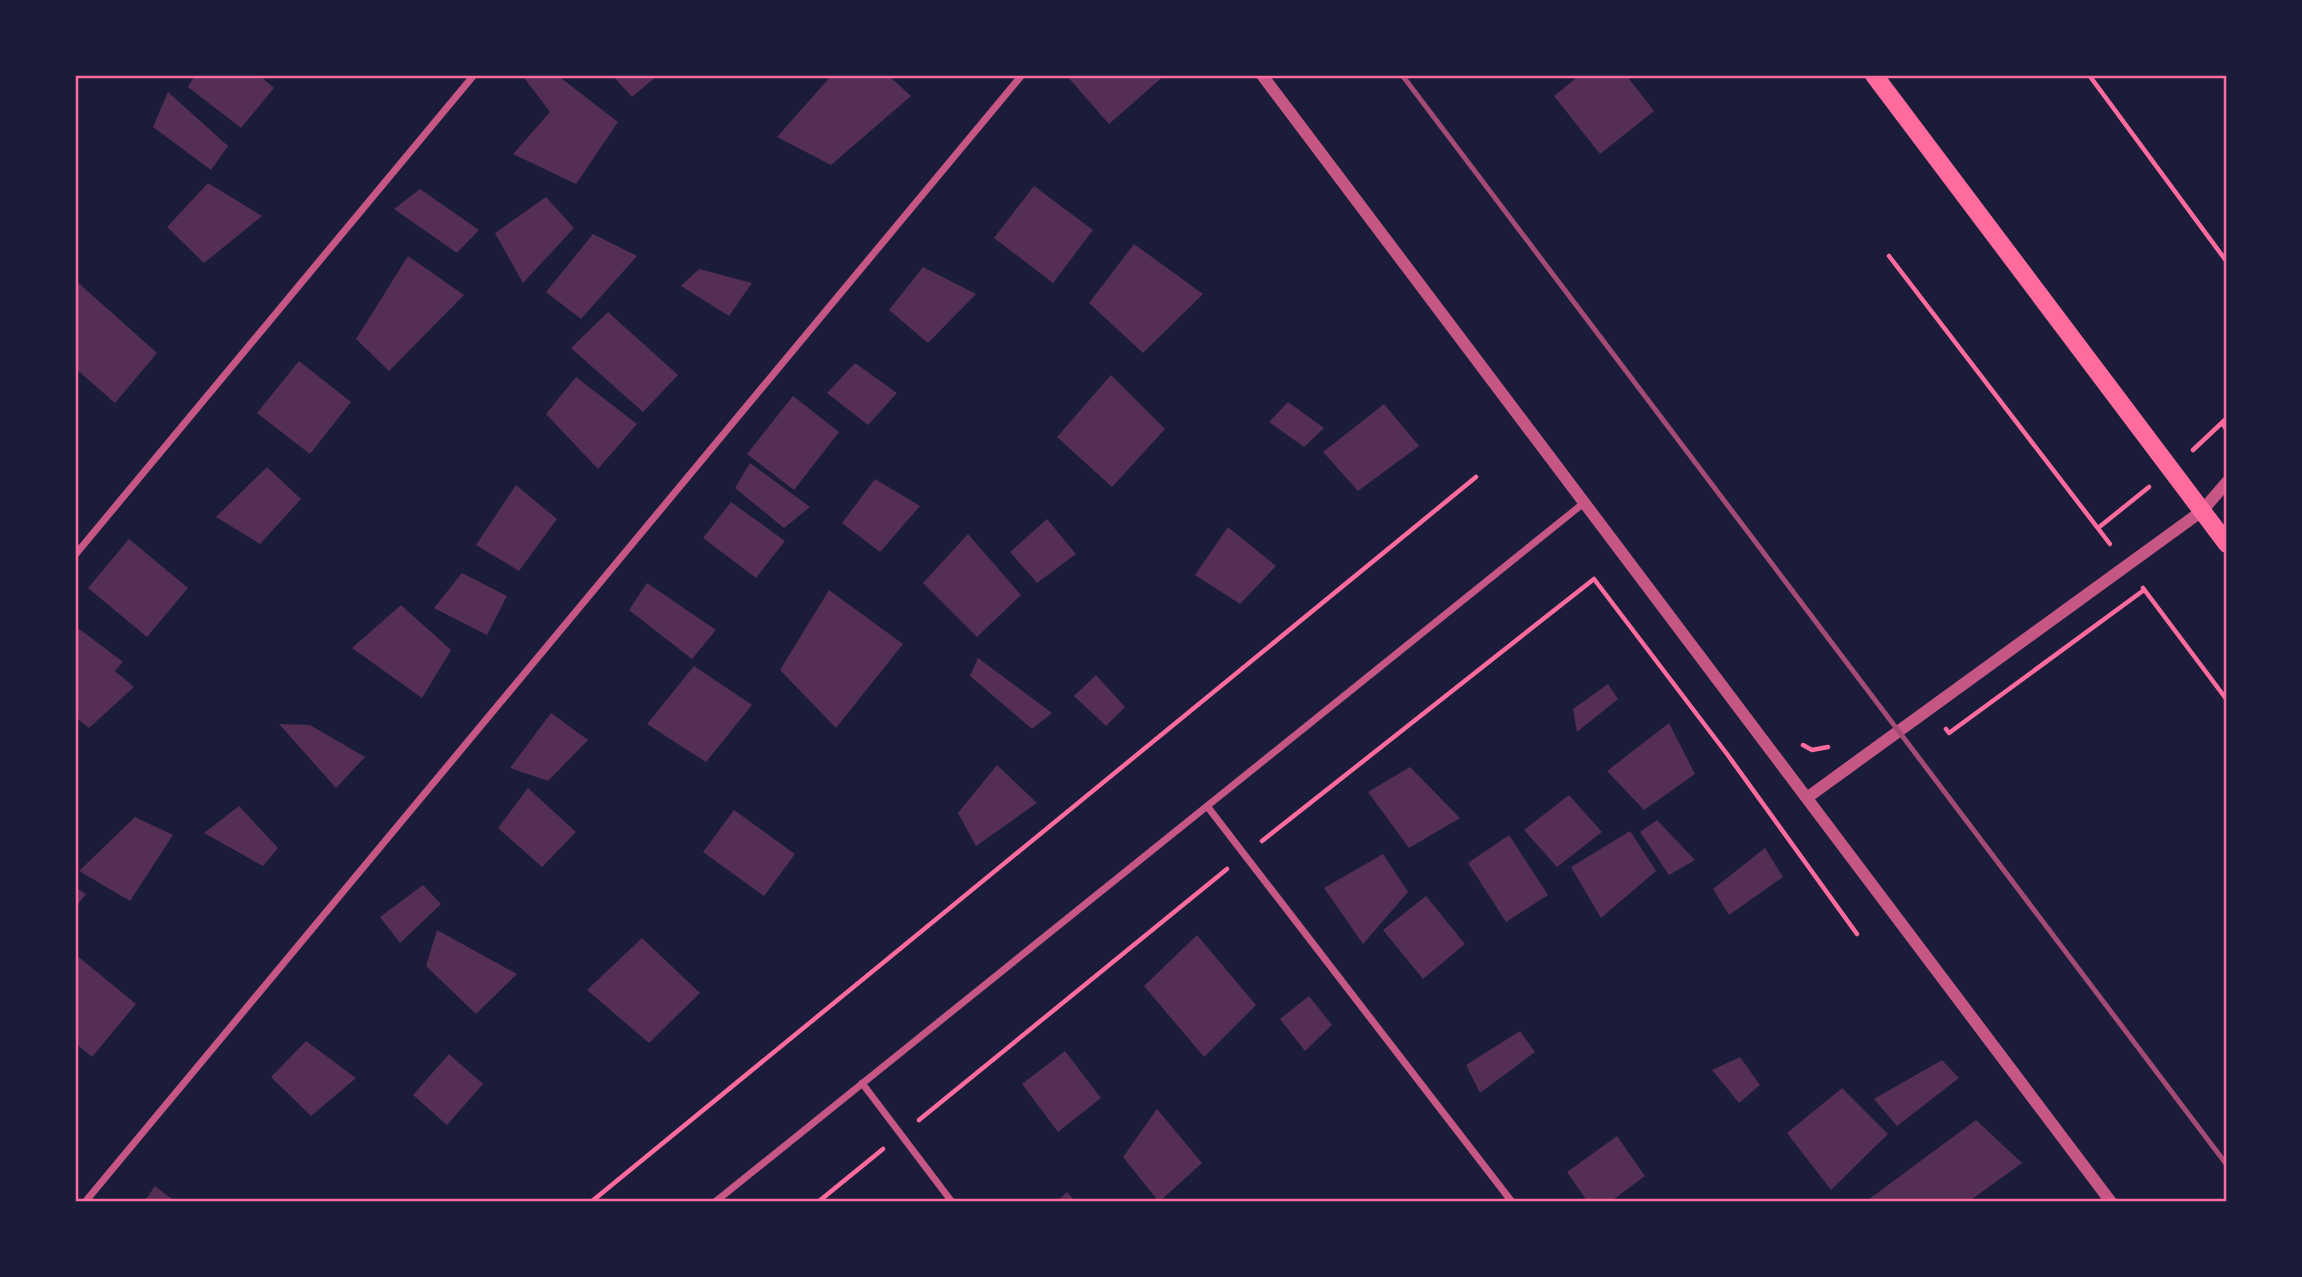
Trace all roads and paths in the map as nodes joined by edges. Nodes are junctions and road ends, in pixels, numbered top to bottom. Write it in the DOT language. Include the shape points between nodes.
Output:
graph roads {
  1 [pos="474,75"];
  2 [pos="1022,75"];
  3 [pos="1262,75"];
  4 [pos="1874,75"];
  5 [pos="2089,75"];
  6 [pos="1889,257"];
  7 [pos="2227,262"];
  8 [pos="2222,423"];
  9 [pos="2227,430"];
  10 [pos="1476,477"];
  11 [pos="2227,482"];
  12 [pos="1585,502"];
  13 [pos="2202,511"];
  14 [pos="2227,544"];
  15 [pos="75,555"];
  16 [pos="2126,565"];
  17 [pos="2227,700"];
  18 [pos="1808,797"];
  19 [pos="1208,806"];
  20 [pos="1244,855"];
  21 [pos="1857,934"];
  22 [pos="862,1083"];
  23 [pos="902,1134"];
  24 [pos="85,1202"];
  25 [pos="591,1202"];
  26 [pos="715,1202"];
  27 [pos="818,1202"];
  28 [pos="952,1202"];
  29 [pos="1512,1202"];
  30 [pos="2111,1202"];
  1 -- 15 [label="street"];
  2 -- 24 [label="street"];
  3 -- 12 [label="street"];
  4 -- 13 [label="main road"];
  5 -- 7 [label="path"];
  6 -- 16 [label="path"];
  8 -- 9 [label="path"];
  10 -- 25 [label="path"];
  11 -- 13 [label="street"];
  12 -- 18 [label="street"];
  12 -- 19 [label="street"];
  13 -- 14 [label="main road"];
  13 -- 16 [label="street"];
  16 -- 17 [label="path"];
  16 -- 18 [label="street"];
  18 -- 30 [label="street"];
  19 -- 20 [label="street"];
  19 -- 22 [label="street"];
  20 -- 21 [label="path" via="1594,579"];
  20 -- 23 [label="path"];
  20 -- 29 [label="street"];
  22 -- 23 [label="street"];
  22 -- 26 [label="street"];
  23 -- 27 [label="path"];
  23 -- 28 [label="street"];
}
